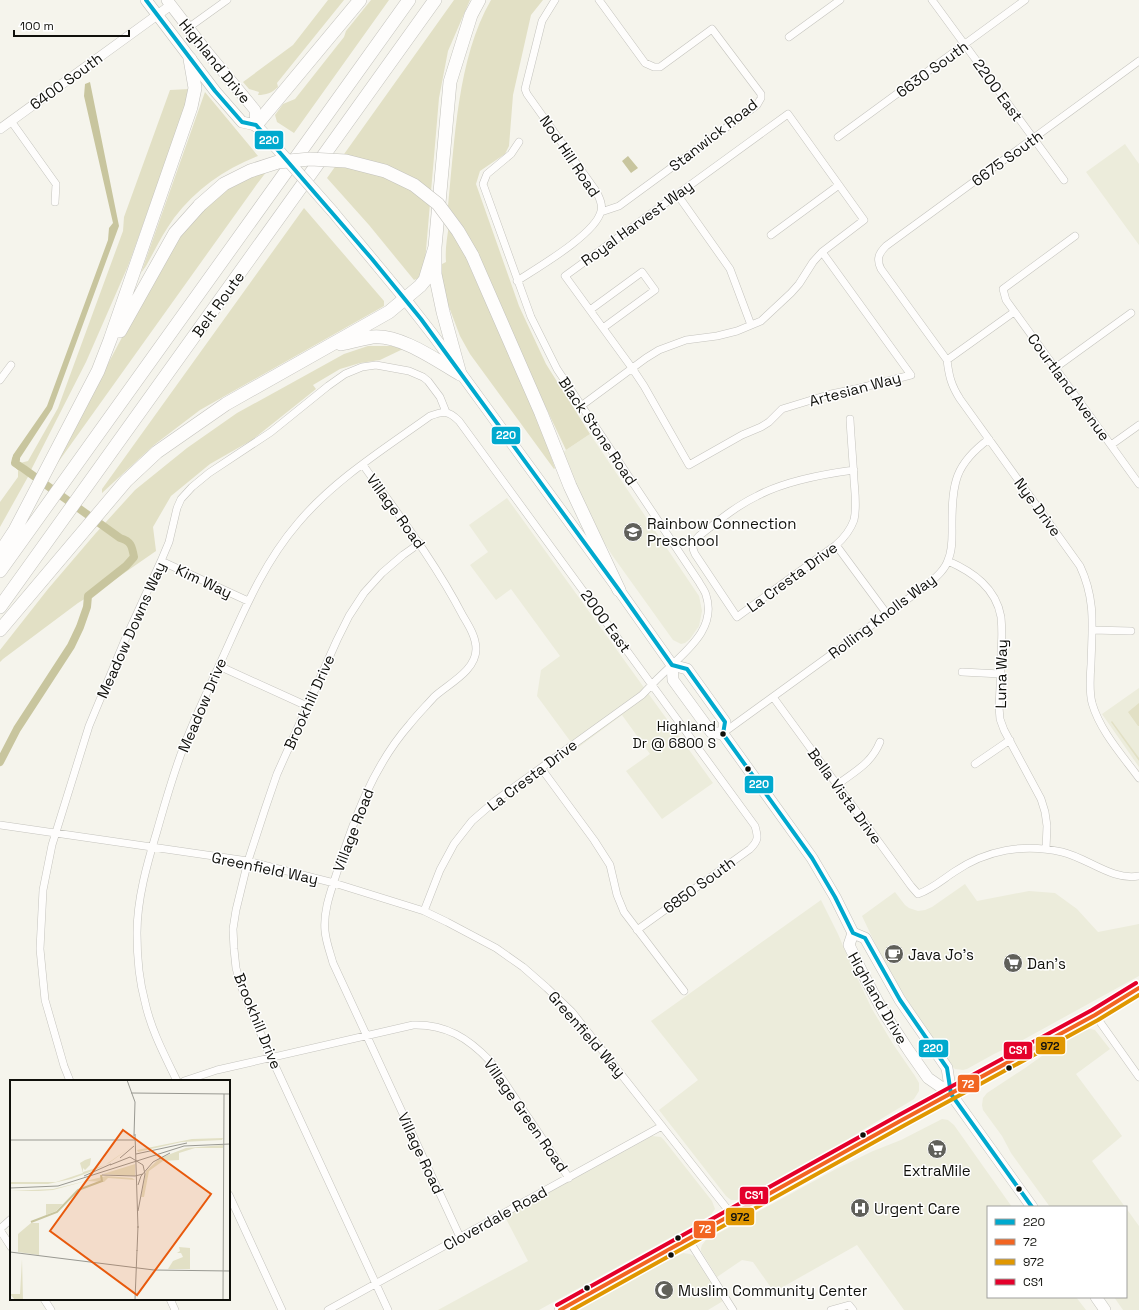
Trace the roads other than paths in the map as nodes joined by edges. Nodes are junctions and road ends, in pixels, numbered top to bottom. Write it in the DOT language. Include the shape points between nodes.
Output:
graph roads {
  1 [pos="146,0"];
  2 [pos="227,0"];
  3 [pos="360,0"];
  4 [pos="408,0"];
  5 [pos="436,0"];
  6 [pos="479,0"];
  7 [pos="555,0"];
  8 [pos="599,0"];
  9 [pos="840,0"];
  10 [pos="932,0"];
  11 [pos="1026,0"];
  12 [pos="169,3"];
  13 [pos="157,16"];
  14 [pos="188,28"];
  15 [pos="789,37"];
  16 [pos="965,44"];
  17 [pos="190,59"];
  18 [pos="1139,61"];
  19 [pos="4,124"];
  20 [pos="256,125"];
  21 [pos="838,137"];
  22 [pos="1033,138"];
  23 [pos="519,142"];
  24 [pos="1064,180"];
  25 [pos="840,185"];
  26 [pos="677,194"];
  27 [pos="54,202"];
  28 [pos="601,212"];
  29 [pos="771,235"];
  30 [pos="1076,236"];
  31 [pos="435,247"];
  32 [pos="822,252"];
  33 [pos="517,281"];
  34 [pos="405,299"];
  35 [pos="590,310"];
  36 [pos="1014,312"];
  37 [pos="1131,313"];
  38 [pos="751,326"];
  39 [pos="603,328"];
  40 [pos="330,346"];
  41 [pos="948,360"];
  42 [pos="11,365"];
  43 [pos="632,368"];
  44 [pos="1055,368"];
  45 [pos="98,371"];
  46 [pos="460,374"];
  47 [pos="0,380"];
  48 [pos="581,406"];
  49 [pos="446,412"];
  50 [pos="850,419"];
  51 [pos="1139,425"];
  52 [pos="989,439"];
  53 [pos="1111,445"];
  54 [pos="363,465"];
  55 [pos="690,465"];
  56 [pos="854,470"];
  57 [pos="1139,484"];
  58 [pos="420,543"];
  59 [pos="836,545"];
  60 [pos="0,553"];
  61 [pos="161,561"];
  62 [pos="948,561"];
  63 [pos="0,571"];
  64 [pos="619,590"];
  65 [pos="248,601"];
  66 [pos="0,607"];
  67 [pos="887,614"];
  68 [pos="0,630"];
  69 [pos="1092,630"];
  70 [pos="1131,631"];
  71 [pos="672,665"];
  72 [pos="219,666"];
  73 [pos="962,672"];
  74 [pos="1001,674"];
  75 [pos="651,684"];
  76 [pos="773,697"];
  77 [pos="307,706"];
  78 [pos="723,734"];
  79 [pos="1010,740"];
  80 [pos="880,742"];
  81 [pos="975,764"];
  82 [pos="541,768"];
  83 [pos="1139,778"];
  84 [pos="837,785"];
  85 [pos="0,825"];
  86 [pos="55,834"];
  87 [pos="758,837"];
  88 [pos="152,847"];
  89 [pos="1046,849"];
  90 [pos="248,861"];
  91 [pos="1139,876"];
  92 [pos="334,883"];
  93 [pos="424,911"];
  94 [pos="636,930"];
  95 [pos="853,933"];
  96 [pos="1139,988"];
  97 [pos="684,991"];
  98 [pos="1095,1015"];
  99 [pos="367,1036"];
  100 [pos="272,1057"];
  101 [pos="1139,1078"];
  102 [pos="70,1080"];
  103 [pos="177,1080"];
  104 [pos="187,1080"];
  105 [pos="951,1094"];
  106 [pos="662,1126"];
  107 [pos="569,1178"];
  108 [pos="230,1197"];
  109 [pos="1031,1206"];
  110 [pos="732,1215"];
  111 [pos="10,1220"];
  112 [pos="0,1229"];
  113 [pos="460,1237"];
  114 [pos="688,1239"];
  115 [pos="10,1245"];
  116 [pos="376,1283"];
  117 [pos="1097,1298"];
  118 [pos="45,1300"];
  119 [pos="171,1300"];
  120 [pos="851,1308"];
  121 [pos="51,1310"];
  122 [pos="176,1310"];
  123 [pos="282,1310"];
  124 [pos="328,1310"];
  125 [pos="388,1310"];
  126 [pos="560,1310"];
  127 [pos="733,1310"];
  128 [pos="832,1310"];
  129 [pos="1105,1310"];
  1 -- 13 [label="main road, Highland Drive"];
  2 -- 14 [label="street"];
  3 -- 20 [label="highway"];
  4 -- 63 [label="highway, Belt Route"];
  5 -- 66 [label="highway, Belt Route"];
  6 -- 31 [label="highway" via="471,16 450,82"];
  7 -- 28 [label="street, Nod Hill Road" via="542,21 527,94 596,191"];
  8 -- 28 [label="street, Stanwick Road" via="645,63 654,67 660,68 712,29 761,94 758,105 619,206"];
  9 -- 15 [label="street"];
  10 -- 16 [label="street, 2200 East"];
  11 -- 16 [label="street, 6630 South"];
  12 -- 13 [label="street, 6400 South"];
  12 -- 14 [label="main road, Highland Drive"];
  13 -- 17 [label="main road, Highland Drive"];
  13 -- 19 [label="street, 6400 South"];
  14 -- 20 [label="main road, Highland Drive" via="255,110"];
  16 -- 21 [label="street, 6630 South"];
  16 -- 22 [label="street, 2200 East"];
  17 -- 20 [label="main road, Highland Drive" via="242,122"];
  17 -- 45 [label="highway" via="195,88 191,108"];
  18 -- 22 [label="street, 6675 South"];
  19 -- 27 [label="street" via="56,184"];
  20 -- 34 [label="main road, Highland Drive, bridge"];
  22 -- 24 [label="street, 2200 East"];
  22 -- 41 [label="street, 6675 South" via="886,246 878,258 881,269"];
  23 -- 33 [label="street, Black Stone Road" via="511,154 490,171 483,184"];
  25 -- 26 [label="street, Royal Harvest Way" via="788,114"];
  25 -- 29 [label="street"];
  25 -- 32 [label="street, Royal Harvest Way" via="864,220"];
  26 -- 35 [label="street, Royal Harvest Way" via="565,276"];
  26 -- 38 [label="street" via="730,269"];
  28 -- 33 [label="street, Nod Hill Road" via="584,235"];
  30 -- 36 [label="street, Courtland Avenue" via="1003,289 1006,300"];
  31 -- 34 [label="highway" via="425,280"];
  31 -- 46 [label="highway" via="435,274"];
  32 -- 38 [label="street" via="792,293"];
  32 -- 55 [label="street, Artesian Way" via="911,374 782,409 762,428 742,435"];
  33 -- 48 [label="street, Black Stone Road" via="547,350"];
  34 -- 40 [label="highway" via="389,312"];
  34 -- 46 [label="main road, Highland Drive"];
  35 -- 39 [label="street, Royal Harvest Way"];
  35 -- 39 [label="street" via="642,272 655,290"];
  36 -- 41 [label="street"];
  36 -- 44 [label="street, Courtland Avenue"];
  37 -- 44 [label="street"];
  38 -- 43 [label="street" via="671,345"];
  39 -- 43 [label="street, Royal Harvest Way"];
  40 -- 46 [label="highway" via="373,337 392,339 414,347"];
  40 -- 68 [label="highway" via="226,404 157,452 126,481"];
  41 -- 52 [label="street, Nye Drive" via="952,388"];
  42 -- 47 [label="street"];
  43 -- 48 [label="street"];
  43 -- 55 [label="street, Royal Harvest Way"];
  44 -- 53 [label="street, Courtland Avenue"];
  45 -- 60 [label="highway" via="15,530"];
  45 -- 64 [label="highway, bridge" via="175,233 200,205 224,184 250,171 278,162 310,159 346,161 385,171 414,185 438,204 472,255 570,486"];
  46 -- 64 [label="main road, Highland Drive"];
  48 -- 71 [label="street, Black Stone Road" via="706,595 708,615 702,634"];
  49 -- 54 [label="street, Meadow Drive" via="430,416"];
  49 -- 61 [label="street, Meadow Downs Way" via="440,397 428,381 418,374 376,365 345,374 271,432 220,465 192,487 177,508"];
  49 -- 75 [label="street, 2000 East" via="453,414 459,421"];
  50 -- 56 [label="street, La Cresta Drive"];
  51 -- 53 [label="street"];
  52 -- 62 [label="street, Rolling Knolls Way" via="965,462 953,488 952,543"];
  52 -- 69 [label="street, Nye Drive" via="1080,566 1091,597"];
  53 -- 57 [label="street, Courtland Avenue"];
  54 -- 58 [label="street, Village Road"];
  54 -- 65 [label="street, Meadow Drive" via="339,482 298,523 278,548"];
  56 -- 59 [label="street, La Cresta Drive" via="856,512 848,533"];
  56 -- 59 [label="street, La Cresta Drive" via="834,472 766,491 747,501 699,536 693,548 737,617"];
  58 -- 77 [label="street, Brookhill Drive" via="382,573 364,593 349,616"];
  58 -- 92 [label="street, Village Road" via="474,636 476,655 470,667 435,697 409,725 386,756 366,792"];
  59 -- 67 [label="street"];
  61 -- 65 [label="street, Kim Way"];
  61 -- 86 [label="street, Meadow Downs Way" via="89,726"];
  62 -- 67 [label="street, Rolling Knolls Way" via="936,578"];
  62 -- 74 [label="street, Luna Way" via="968,570 980,580 997,603 1002,629"];
  64 -- 71 [label="main road, Highland Drive"];
  65 -- 72 [label="street, Meadow Drive"];
  67 -- 76 [label="street, Rolling Knolls Way"];
  69 -- 70 [label="street"];
  69 -- 83 [label="street, Nye Drive" via="1090,686 1096,716"];
  71 -- 75 [label="street, La Cresta Drive"];
  71 -- 78 [label="main road, Highland Drive" via="673,680 711,732"];
  71 -- 78 [label="main road, Highland Drive" via="686,668 725,722"];
  72 -- 77 [label="street"];
  72 -- 88 [label="street, Meadow Drive" via="184,747"];
  73 -- 74 [label="street"];
  74 -- 79 [label="street, Luna Way" via="1000,719"];
  75 -- 82 [label="street, La Cresta Drive" via="642,695"];
  75 -- 87 [label="street, 2000 East" via="755,826"];
  76 -- 78 [label="street, Rolling Knolls Way"];
  76 -- 84 [label="street, Bella Vista Drive"];
  77 -- 90 [label="street, Brookhill Drive" via="277,774"];
  78 -- 95 [label="main road, Highland Drive" via="812,858"];
  79 -- 81 [label="street"];
  79 -- 89 [label="street, Luna Way" via="1041,799 1045,812"];
  80 -- 84 [label="street" via="867,763"];
  82 -- 93 [label="street, La Cresta Drive" via="472,821 454,844 440,870"];
  82 -- 94 [label="street" via="610,865 617,895"];
  84 -- 89 [label="street, Bella Vista Drive" via="918,894 929,890 972,861 992,853 1009,849"];
  85 -- 86 [label="street, Greenfield Way"];
  86 -- 88 [label="street, Greenfield Way"];
  86 -- 102 [label="street, Meadow Downs Way" via="43,890 40,949 45,1000"];
  87 -- 94 [label="street, 6850 South" via="750,849"];
  88 -- 90 [label="street, Greenfield Way"];
  88 -- 103 [label="street, Meadow Drive" via="140,897 137,931 138,967 145,1003 157,1038"];
  89 -- 91 [label="street" via="1078,857 1119,876"];
  90 -- 92 [label="street, Greenfield Way"];
  90 -- 100 [label="street, Brookhill Drive" via="233,929 236,968 241,986"];
  92 -- 93 [label="street, Greenfield Way"];
  92 -- 99 [label="street, Village Road" via="326,914 328,946"];
  93 -- 106 [label="street, Greenfield Way" via="496,948 547,988 572,1012"];
  94 -- 97 [label="street"];
  95 -- 105 [label="main road, Highland Drive" via="865,938 900,1000 947,1068"];
  95 -- 105 [label="main road, Highland Drive" via="848,945 884,1013 928,1078"];
  96 -- 98 [label="main road"];
  98 -- 101 [label="street"];
  98 -- 105 [label="main road"];
  99 -- 100 [label="street, Village Green Road"];
  99 -- 107 [label="street, Village Green Road" via="422,1025 442,1028 476,1047 490,1061"];
  99 -- 113 [label="street, Village Road"];
  100 -- 104 [label="street, Village Green Road"];
  100 -- 116 [label="street, Brookhill Drive"];
  105 -- 109 [label="main road, Highland Drive"];
  105 -- 110 [label="main road"];
  106 -- 107 [label="street, Cloverdale Road"];
  106 -- 110 [label="street, Greenfield Way"];
  107 -- 113 [label="street, Cloverdale Road"];
  108 -- 123 [label="street"];
  110 -- 114 [label="main road"];
  111 -- 112 [label="street"];
  112 -- 115 [label="street"];
  113 -- 116 [label="street, Cloverdale Road"];
  114 -- 126 [label="main road"];
  114 -- 127 [label="street"];
  116 -- 124 [label="street, Cloverdale Road"];
  116 -- 125 [label="street, Brookhill Drive"];
  117 -- 129 [label="main road"];
  118 -- 121 [label="street"];
  119 -- 122 [label="street"];
  120 -- 128 [label="street"];
}
